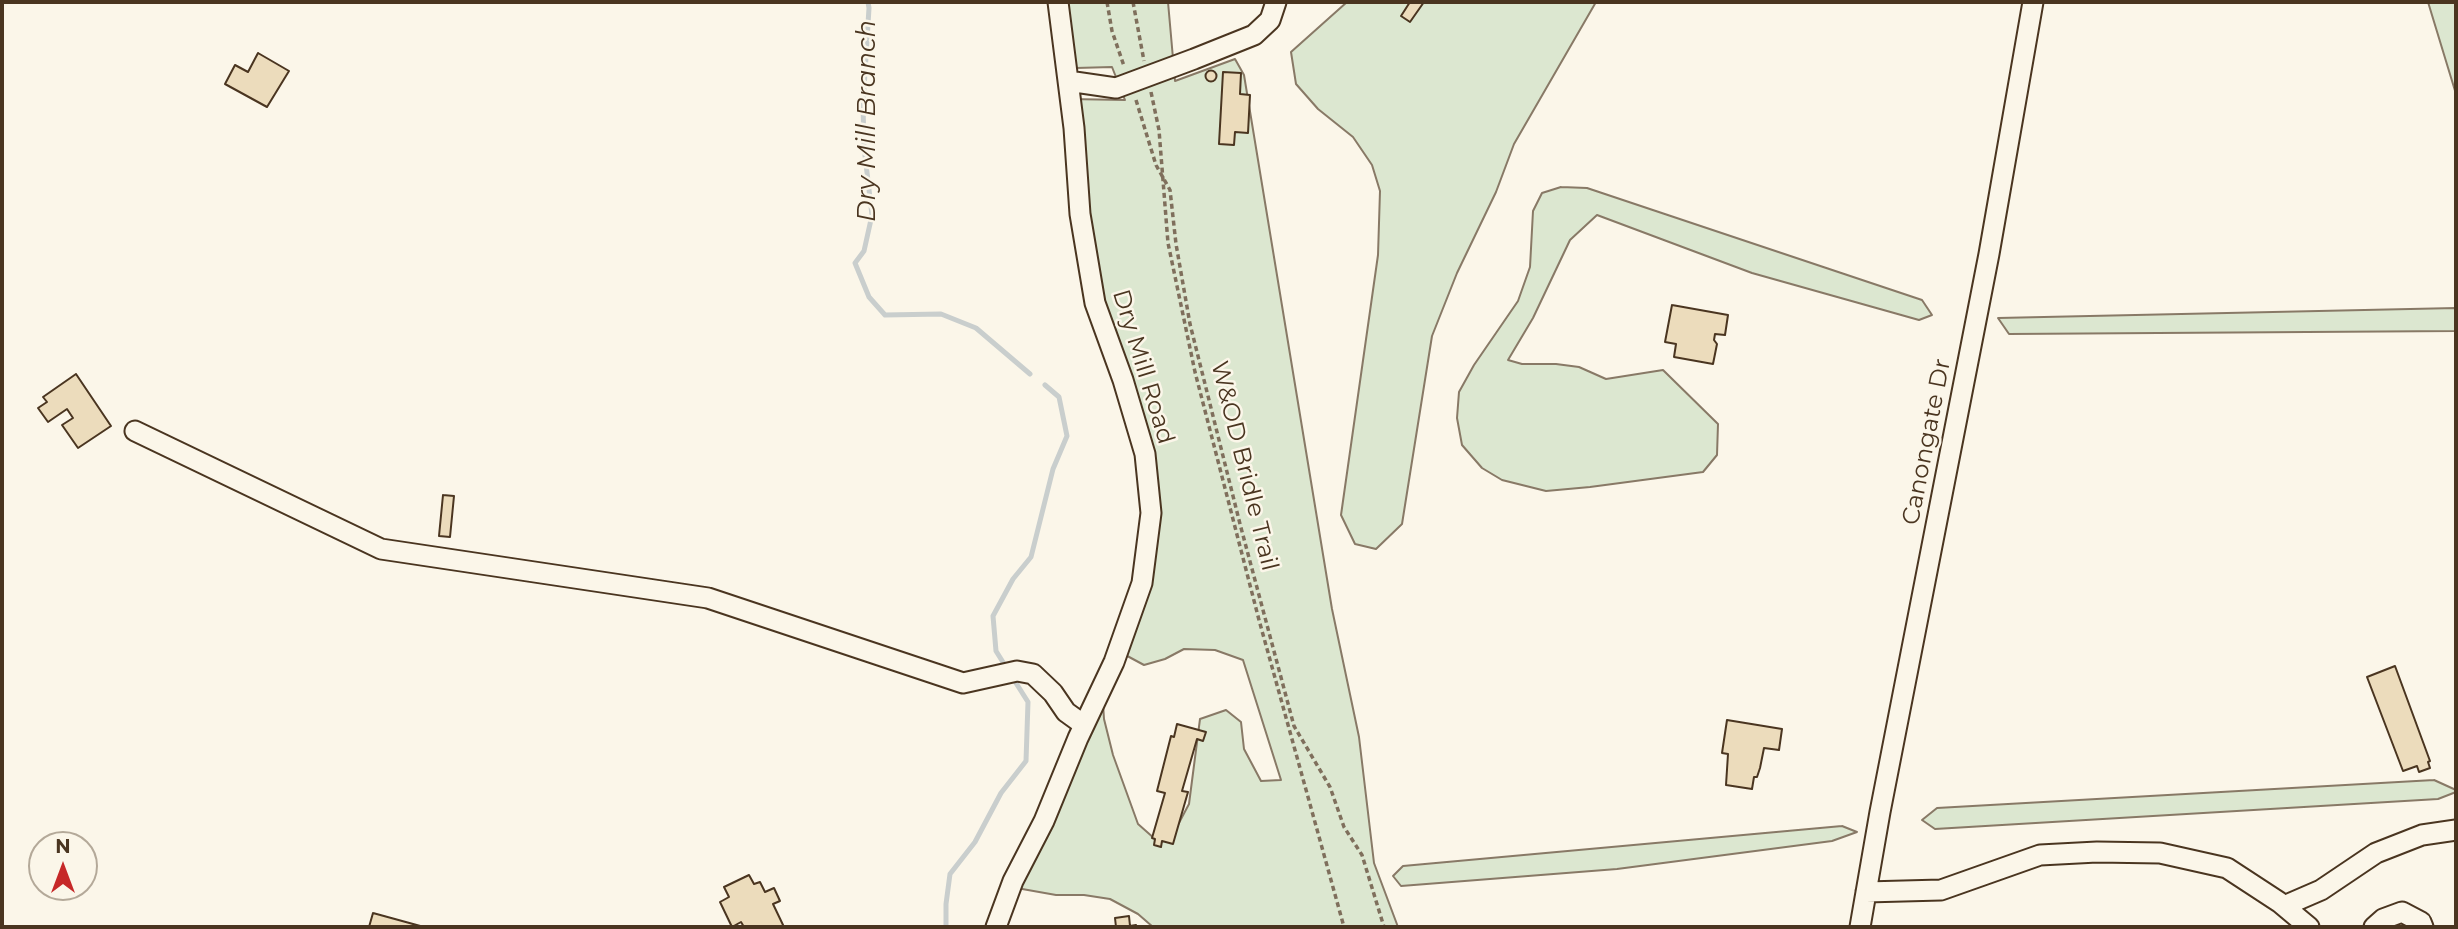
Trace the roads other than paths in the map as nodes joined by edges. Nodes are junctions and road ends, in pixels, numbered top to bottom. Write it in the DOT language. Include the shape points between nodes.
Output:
graph roads {
  1 [pos="1058,2"];
  2 [pos="1276,2"];
  3 [pos="2033,2"];
  4 [pos="1069,81"];
  5 [pos="135,431"];
  6 [pos="1084,725"];
  7 [pos="2456,830"];
  8 [pos="1866,892"];
  9 [pos="2284,906"];
  10 [pos="996,927"];
  11 [pos="1860,927"];
  12 [pos="2309,927"];
  13 [pos="2374,927"];
  14 [pos="2423,927"];
  1 -- 4 [label="street, Dry Mill Road"];
  2 -- 4 [label="street" via="1270,20 1254,35 1139,80 1116,88"];
  3 -- 8 [label="street, Canongate Dr"];
  4 -- 6 [label="street, Dry Mill Road" via="1080,214 1095,303 1146,454 1152,513 1142,583 1114,662"];
  5 -- 6 [label="street" via="381,549 708,598 963,683 1017,671 1033,674 1066,712"];
  6 -- 10 [label="street, Dry Mill Road"];
  7 -- 9 [label="street" via="2422,835 2376,853 2321,890"];
  8 -- 9 [label="street" via="1941,890 2040,855 2160,853 2227,868"];
  8 -- 11 [label="street, Canongate Dr"];
  9 -- 12 [label="street"];
  13 -- 14 [label="street" via="2402,912"];
}
